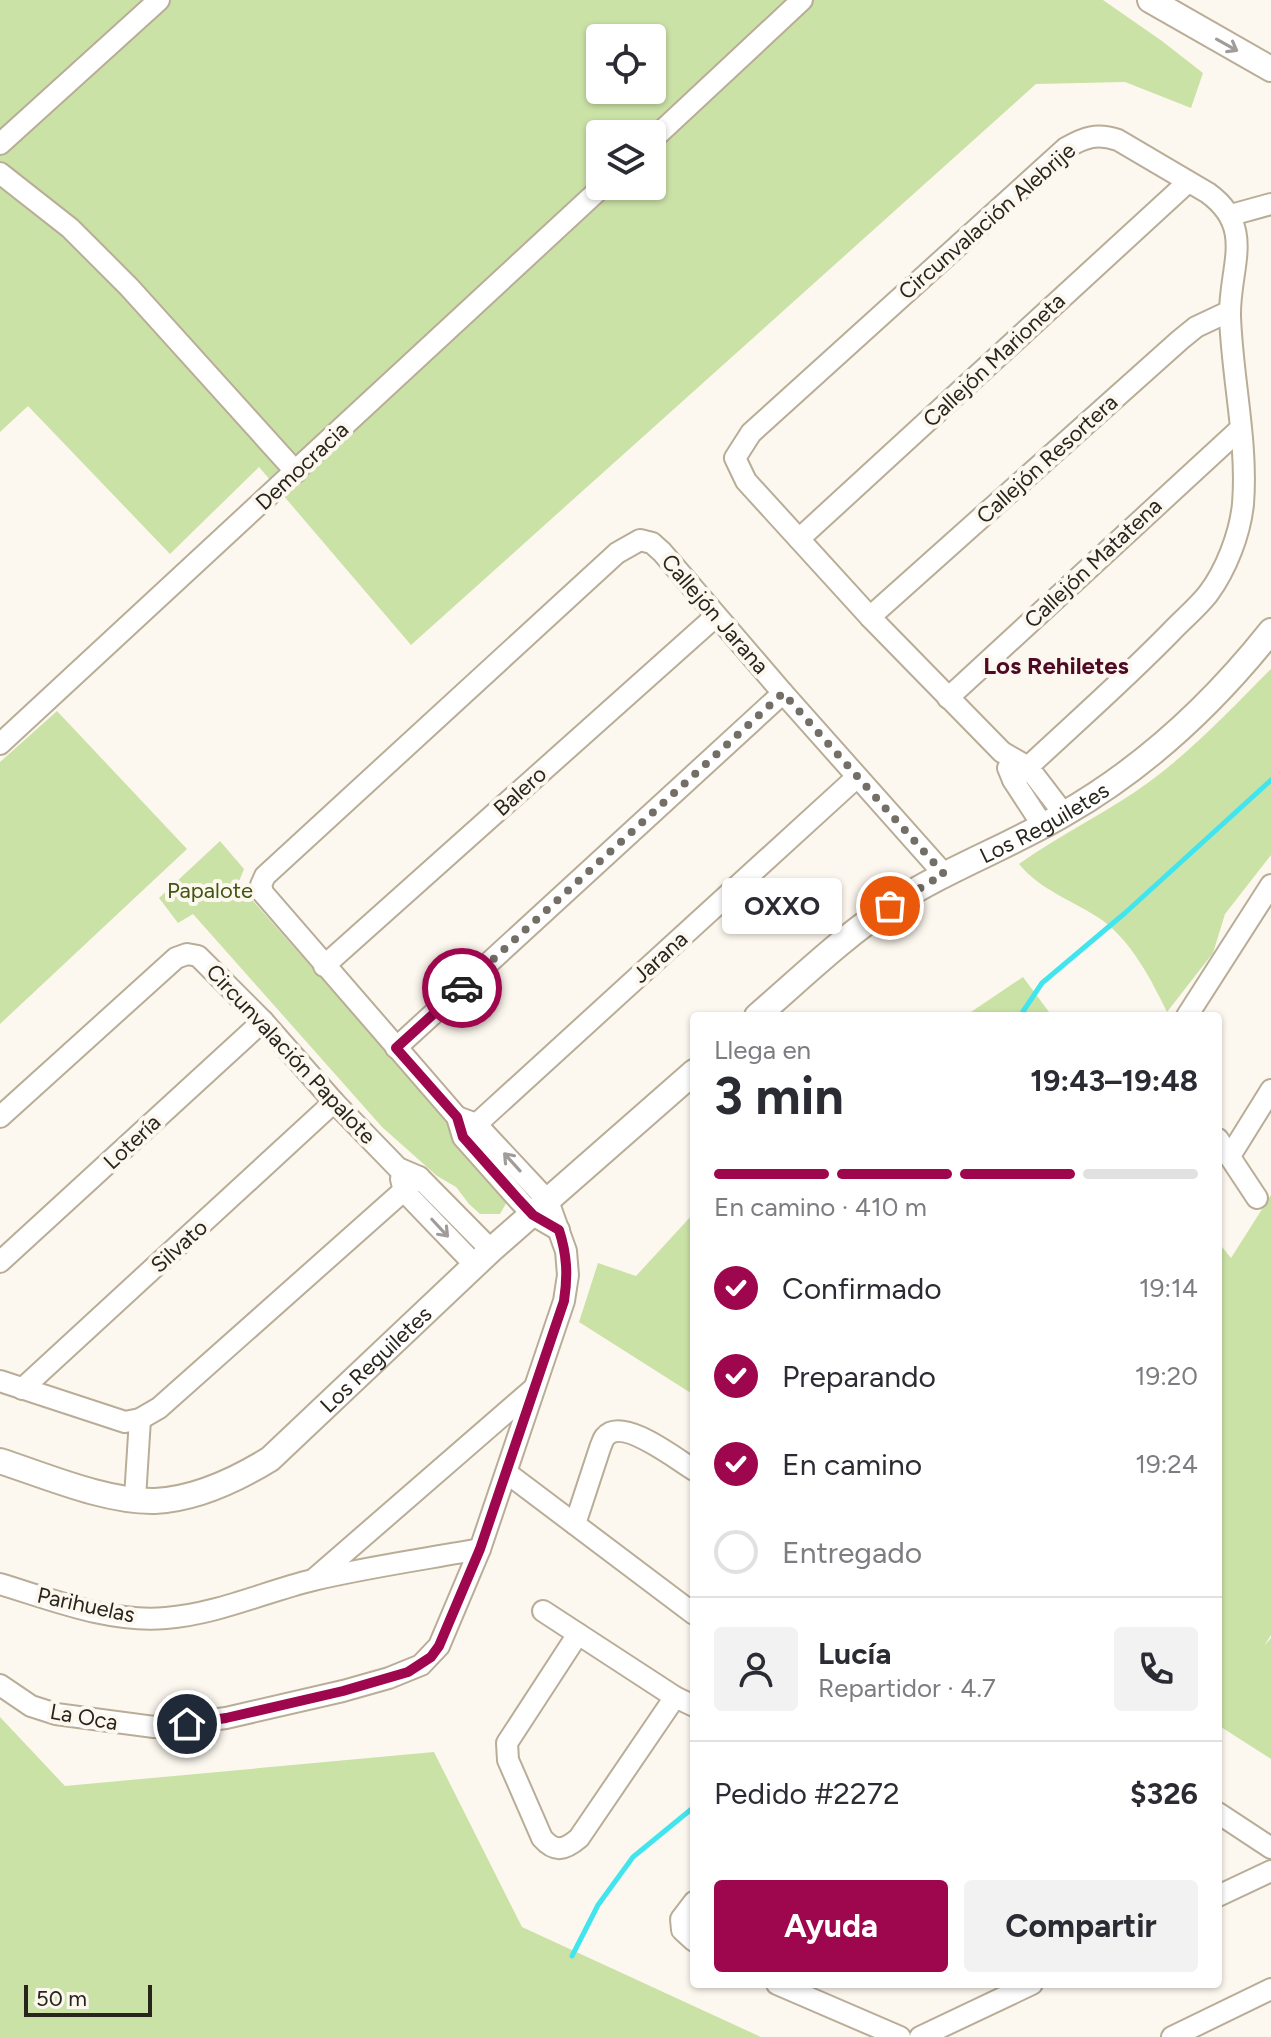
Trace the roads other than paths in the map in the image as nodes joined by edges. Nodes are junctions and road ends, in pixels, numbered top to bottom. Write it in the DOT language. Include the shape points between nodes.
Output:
graph roads {
  1 [pos="159,0"];
  2 [pos="802,0"];
  3 [pos="1150,0"];
  4 [pos="1271,69"];
  5 [pos="666,127"];
  6 [pos="0,144"];
  7 [pos="0,173"];
  8 [pos="1188,182"];
  9 [pos="588,200"];
  10 [pos="1271,204"];
  11 [pos="1231,215"];
  12 [pos="1230,311"];
  13 [pos="1240,429"];
  14 [pos="296,472"];
  15 [pos="799,539"];
  16 [pos="716,616"];
  17 [pos="870,617"];
  18 [pos="1271,631"];
  19 [pos="783,693"];
  20 [pos="948,698"];
  21 [pos="0,744"];
  22 [pos="1020,774"];
  23 [pos="857,777"];
  24 [pos="1064,814"];
  25 [pos="1043,826"];
  26 [pos="944,874"];
  27 [pos="1271,885"];
  28 [pos="324,966"];
  29 [pos="762,1012"];
  30 [pos="1190,1012"];
  31 [pos="263,1021"];
  32 [pos="396,1048"];
  33 [pos="690,1076"];
  34 [pos="1271,1090"];
  35 [pos="334,1102"];
  36 [pos="0,1117"];
  37 [pos="465,1126"];
  38 [pos="1224,1147"];
  39 [pos="411,1184"];
  40 [pos="1257,1198"];
  41 [pos="541,1208"];
  42 [pos="484,1258"];
  43 [pos="0,1262"];
  44 [pos="0,1381"];
  45 [pos="535,1388"];
  46 [pos="22,1389"];
  47 [pos="140,1419"];
  48 [pos="0,1461"];
  49 [pos="690,1468"];
  50 [pos="507,1473"];
  51 [pos="135,1498"];
  52 [pos="575,1524"];
  53 [pos="480,1549"];
  54 [pos="313,1580"];
  55 [pos="0,1584"];
  56 [pos="543,1611"];
  57 [pos="690,1611"];
  58 [pos="578,1634"];
  59 [pos="0,1685"];
  60 [pos="675,1697"];
  61 [pos="690,1704"];
  62 [pos="1222,1816"];
  63 [pos="1271,1848"];
  64 [pos="1271,1871"];
  65 [pos="1222,1894"];
  66 [pos="690,1907"];
  67 [pos="690,1937"];
  68 [pos="789,1988"];
  69 [pos="1024,1988"];
  70 [pos="1271,1989"];
  71 [pos="900,2037"];
  72 [pos="920,2037"];
  73 [pos="1172,2037"];
  1 -- 6 [label="street"];
  2 -- 5 [label="street"];
  3 -- 4 [label="street, one-way"];
  7 -- 14 [label="street" via="70,228 129,287"];
  8 -- 11 [label="street, Circunvalación Alebrije" via="1220,201"];
  8 -- 15 [label="street, Callejón Marioneta"];
  8 -- 15 [label="street, Circunvalación Alebrije" via="1118,140 1086,136 1066,148 751,433 735,458 739,469"];
  9 -- 14 [label="street, Democracia"];
  10 -- 11 [label="street"];
  11 -- 12 [label="street" via="1238,248"];
  12 -- 13 [label="street"];
  12 -- 17 [label="street, Callejón Resortera" via="1180,340"];
  13 -- 20 [label="street, Callejón Matatena"];
  13 -- 22 [label="street" via="1243,506 1233,547 1208,593"];
  14 -- 21 [label="street, Democracia"];
  15 -- 17 [label="street, Circunvalación Alebrije"];
  16 -- 19 [label="street, Callejón Jarana"];
  16 -- 28 [label="street, Balero"];
  16 -- 28 [label="street, Callejón Jarana" via="652,543 640,540 617,553 265,876 263,893"];
  17 -- 20 [label="street, Circunvalación Alebrije"];
  18 -- 24 [label="street, Los Reguiletes" via="1183,728 1118,782"];
  19 -- 23 [label="street, Callejón Jarana"];
  19 -- 32 [label="street"];
  20 -- 22 [label="street, Circunvalación Alebrije"];
  22 -- 24 [label="street"];
  22 -- 25 [label="street"];
  23 -- 26 [label="street, Callejón Jarana"];
  23 -- 37 [label="street, Jarana"];
  24 -- 25 [label="street, Los Reguiletes"];
  25 -- 26 [label="street, Los Reguiletes"];
  26 -- 29 [label="street, Los Reguiletes" via="858,930"];
  27 -- 30 [label="street"];
  28 -- 32 [label="street"];
  31 -- 35 [label="street, Circunvalación Papalote"];
  31 -- 36 [label="street, Circunvalación Papalote" via="198,956 176,958"];
  31 -- 43 [label="street, Lotería"];
  32 -- 37 [label="street"];
  33 -- 41 [label="street, Los Reguiletes"];
  34 -- 38 [label="street"];
  35 -- 39 [label="street, Circunvalación Papalote"];
  35 -- 46 [label="street, Silvato"];
  37 -- 41 [label="street"];
  38 -- 40 [label="street"];
  39 -- 42 [label="street"];
  39 -- 47 [label="street" via="159,1408"];
  41 -- 42 [label="street, Los Reguiletes"];
  41 -- 45 [label="street, La Oca" via="559,1230 568,1275"];
  42 -- 51 [label="street, Los Reguiletes" via="270,1459 237,1480 203,1491 155,1501"];
  44 -- 46 [label="street"];
  45 -- 50 [label="street, La Oca"];
  45 -- 54 [label="street, Parihuelas"];
  46 -- 47 [label="street" via="125,1422"];
  47 -- 51 [label="street"];
  48 -- 51 [label="street, Los Reguiletes"];
  49 -- 52 [label="street" via="632,1432 613,1431 600,1448"];
  50 -- 52 [label="street"];
  50 -- 53 [label="street, La Oca"];
  52 -- 57 [label="street"];
  53 -- 54 [label="street, Parihuelas"];
  53 -- 59 [label="street, La Oca" via="439,1646 421,1665 389,1678 226,1718 154,1727 56,1714 31,1706"];
  54 -- 55 [label="street, Parihuelas" via="210,1611 165,1618 98,1612"];
  56 -- 58 [label="street"];
  58 -- 60 [label="street"];
  58 -- 60 [label="street" via="507,1743 508,1760 549,1846 568,1847 579,1838"];
  60 -- 61 [label="street"];
  62 -- 63 [label="street"];
  64 -- 65 [label="street"];
  66 -- 67 [label="street" via="681,1919"];
  68 -- 71 [label="street"];
  69 -- 72 [label="street"];
  70 -- 73 [label="street"];
}
